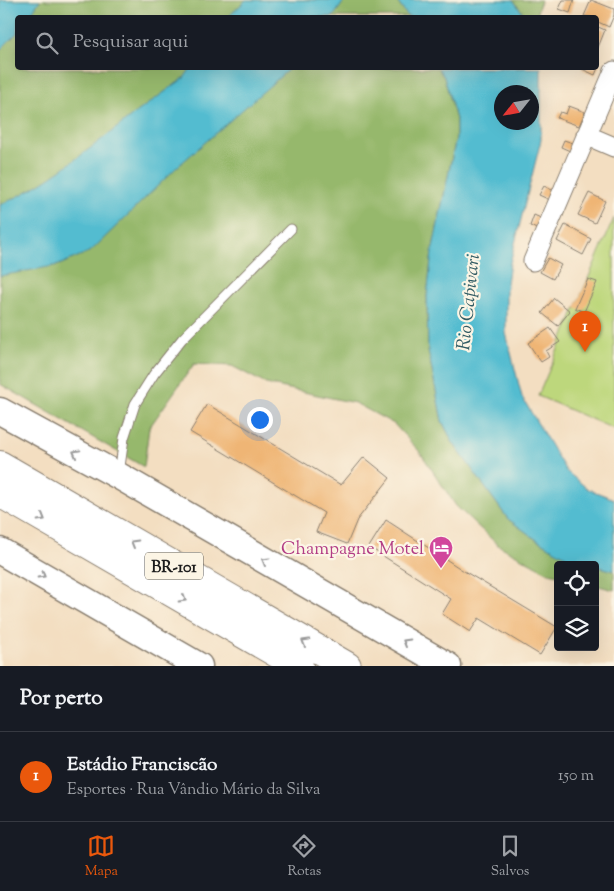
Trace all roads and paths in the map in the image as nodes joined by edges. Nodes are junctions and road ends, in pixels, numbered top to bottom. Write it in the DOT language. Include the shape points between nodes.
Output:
graph roads {
  1 [pos="614,70"];
  2 [pos="586,135"];
  3 [pos="614,147"];
  4 [pos="291,229"];
  5 [pos="533,260"];
  6 [pos="0,411"];
  7 [pos="0,466"];
  8 [pos="119,476"];
  9 [pos="0,493"];
  10 [pos="0,551"];
  11 [pos="199,666"];
  12 [pos="299,666"];
  13 [pos="347,666"];
  14 [pos="448,666"];
  1 -- 2 [label="street"];
  2 -- 3 [label="street"];
  2 -- 5 [label="street"];
  4 -- 8 [label="lane" via="182,339 154,374 135,404 124,438"];
  8 -- 6 [label="main road, one-way"];
  13 -- 7 [label="highway, BR-101, one-way"];
  14 -- 8 [label="main road, one-way"];
  9 -- 12 [label="highway, BR-101, one-way"];
  10 -- 11 [label="main road, one-way"];
}
